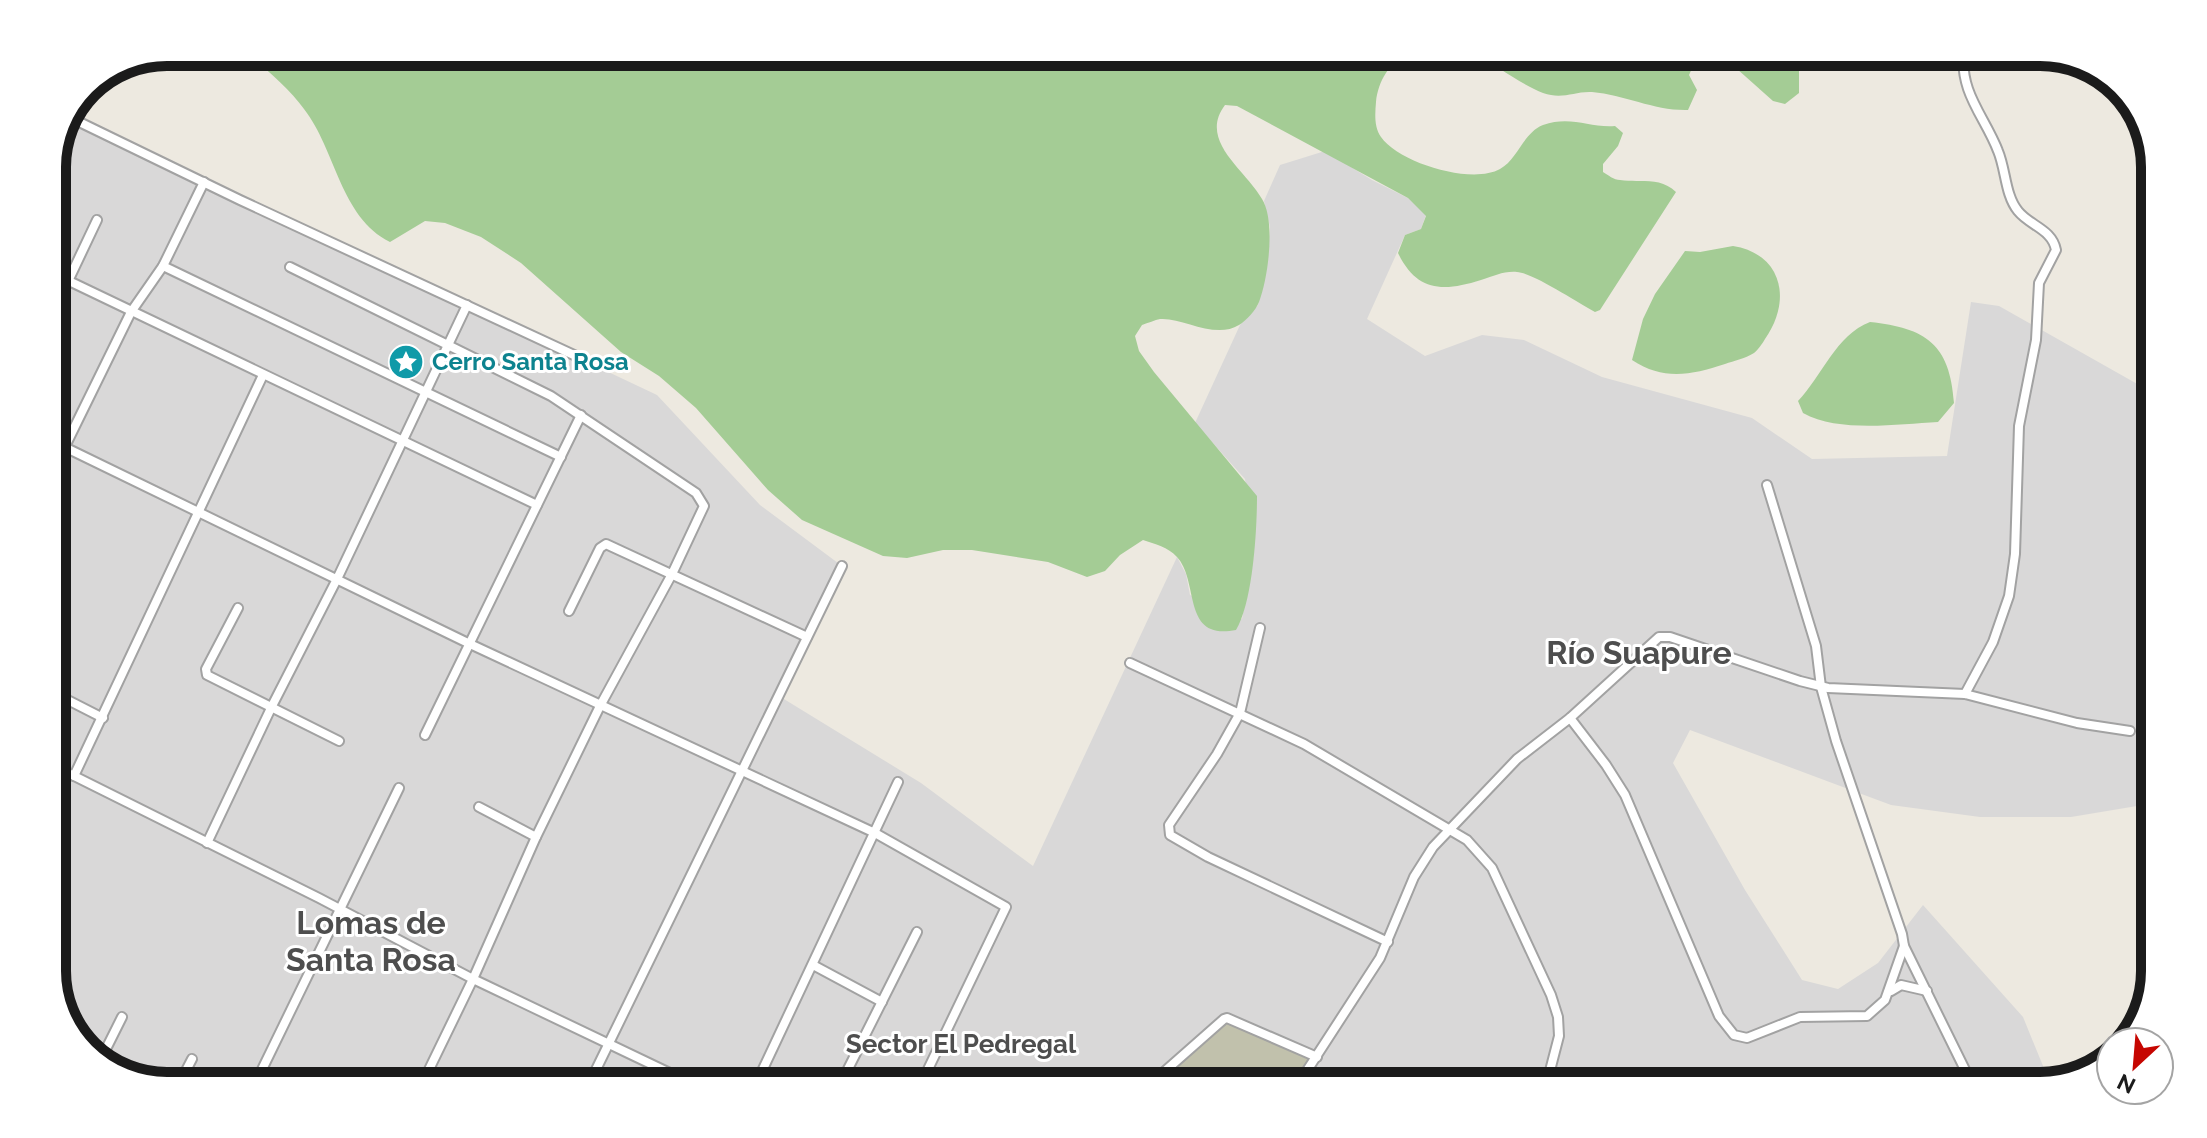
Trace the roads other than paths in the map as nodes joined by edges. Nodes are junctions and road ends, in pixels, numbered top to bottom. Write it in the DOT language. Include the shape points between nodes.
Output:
graph roads {
  1 [pos="1963,66"];
  2 [pos="78,121"];
  3 [pos="204,182"];
  4 [pos="97,220"];
  5 [pos="163,266"];
  6 [pos="290,267"];
  7 [pos="69,281"];
  8 [pos="66,287"];
  9 [pos="467,305"];
  10 [pos="131,312"];
  11 [pos="448,345"];
  12 [pos="576,356"];
  13 [pos="263,375"];
  14 [pos="426,392"];
  15 [pos="581,415"];
  16 [pos="403,441"];
  17 [pos="66,448"];
  18 [pos="561,457"];
  19 [pos="1767,485"];
  20 [pos="537,505"];
  21 [pos="197,510"];
  22 [pos="842,566"];
  23 [pos="672,574"];
  24 [pos="337,579"];
  25 [pos="238,608"];
  26 [pos="569,611"];
  27 [pos="1260,628"];
  28 [pos="807,637"];
  29 [pos="470,644"];
  30 [pos="1130,663"];
  31 [pos="1821,687"];
  32 [pos="1965,694"];
  33 [pos="66,699"];
  34 [pos="272,706"];
  35 [pos="600,706"];
  36 [pos="1240,713"];
  37 [pos="103,718"];
  38 [pos="1570,718"];
  39 [pos="2130,731"];
  40 [pos="425,735"];
  41 [pos="339,741"];
  42 [pos="741,771"];
  43 [pos="66,772"];
  44 [pos="74,776"];
  45 [pos="898,782"];
  46 [pos="399,788"];
  47 [pos="479,807"];
  48 [pos="1451,828"];
  49 [pos="875,833"];
  50 [pos="536,837"];
  51 [pos="207,843"];
  52 [pos="342,910"];
  53 [pos="917,932"];
  54 [pos="1388,942"];
  55 [pos="1904,946"];
  56 [pos="813,965"];
  57 [pos="473,979"];
  58 [pos="1927,991"];
  59 [pos="1889,993"];
  60 [pos="882,1002"];
  61 [pos="122,1017"];
  62 [pos="609,1044"];
  63 [pos="105,1051"];
  64 [pos="1317,1057"];
  65 [pos="192,1059"];
  66 [pos="185,1072"];
  67 [pos="261,1072"];
  68 [pos="428,1072"];
  69 [pos="595,1072"];
  70 [pos="668,1072"];
  71 [pos="762,1072"];
  72 [pos="851,1072"];
  73 [pos="927,1072"];
  74 [pos="1164,1072"];
  75 [pos="1307,1072"];
  76 [pos="1549,1072"];
  77 [pos="1966,1072"];
  1 -- 32 [label="street" via="1969,94 1998,151 2017,210 2052,238 2056,250 2039,283 2036,340 2019,426 2009,596 1993,642"];
  2 -- 3 [label="street"];
  3 -- 5 [label="street"];
  3 -- 9 [label="street"];
  4 -- 7 [label="street"];
  5 -- 10 [label="street"];
  5 -- 14 [label="street"];
  6 -- 11 [label="street"];
  7 -- 8 [label="street"];
  7 -- 10 [label="street"];
  9 -- 11 [label="street"];
  9 -- 12 [label="street"];
  10 -- 13 [label="street"];
  10 -- 17 [label="street"];
  11 -- 14 [label="street"];
  11 -- 15 [label="street"];
  13 -- 16 [label="street"];
  13 -- 21 [label="street"];
  14 -- 16 [label="street"];
  14 -- 18 [label="street"];
  15 -- 18 [label="street"];
  15 -- 23 [label="street" via="702,499 703,513"];
  16 -- 20 [label="street"];
  16 -- 24 [label="street"];
  17 -- 21 [label="street"];
  18 -- 20 [label="street"];
  19 -- 31 [label="street" via="1816,646"];
  20 -- 29 [label="street"];
  21 -- 24 [label="street"];
  21 -- 37 [label="street"];
  22 -- 28 [label="street"];
  23 -- 26 [label="street" via="606,544"];
  23 -- 28 [label="street"];
  23 -- 35 [label="street"];
  24 -- 29 [label="street"];
  24 -- 34 [label="street"];
  25 -- 34 [label="street" via="206,672"];
  27 -- 36 [label="street"];
  28 -- 42 [label="street"];
  29 -- 35 [label="street"];
  29 -- 40 [label="street"];
  30 -- 36 [label="street"];
  31 -- 32 [label="street"];
  31 -- 38 [label="street" via="1663,636"];
  31 -- 55 [label="street"];
  32 -- 39 [label="street"];
  33 -- 37 [label="street"];
  34 -- 41 [label="street"];
  34 -- 51 [label="street"];
  35 -- 42 [label="street"];
  35 -- 50 [label="street"];
  36 -- 48 [label="street"];
  36 -- 54 [label="street" via="1169,825 1170,835"];
  37 -- 44 [label="street"];
  38 -- 48 [label="street" via="1517,759"];
  38 -- 59 [label="street" via="1625,795 1728,1031 1747,1038 1800,1017 1867,1016"];
  42 -- 49 [label="street"];
  42 -- 62 [label="street"];
  43 -- 44 [label="street"];
  44 -- 51 [label="street"];
  45 -- 49 [label="street"];
  46 -- 52 [label="street"];
  47 -- 50 [label="street"];
  48 -- 54 [label="street" via="1419,868"];
  48 -- 76 [label="street" via="1492,868 1551,995 1559,1029"];
  49 -- 56 [label="street"];
  49 -- 73 [label="street" via="1006,907"];
  50 -- 57 [label="street"];
  51 -- 52 [label="street"];
  52 -- 57 [label="street"];
  52 -- 67 [label="street"];
  53 -- 60 [label="street"];
  54 -- 64 [label="street"];
  55 -- 58 [label="street"];
  55 -- 59 [label="street"];
  56 -- 60 [label="street"];
  56 -- 71 [label="street"];
  57 -- 62 [label="street"];
  57 -- 68 [label="street"];
  58 -- 59 [label="street" via="1901,985"];
  58 -- 77 [label="street"];
  60 -- 72 [label="street"];
  61 -- 63 [label="street"];
  62 -- 69 [label="street"];
  62 -- 70 [label="street"];
  64 -- 74 [label="street" via="1227,1018"];
  64 -- 75 [label="street"];
  65 -- 66 [label="street"];
}
